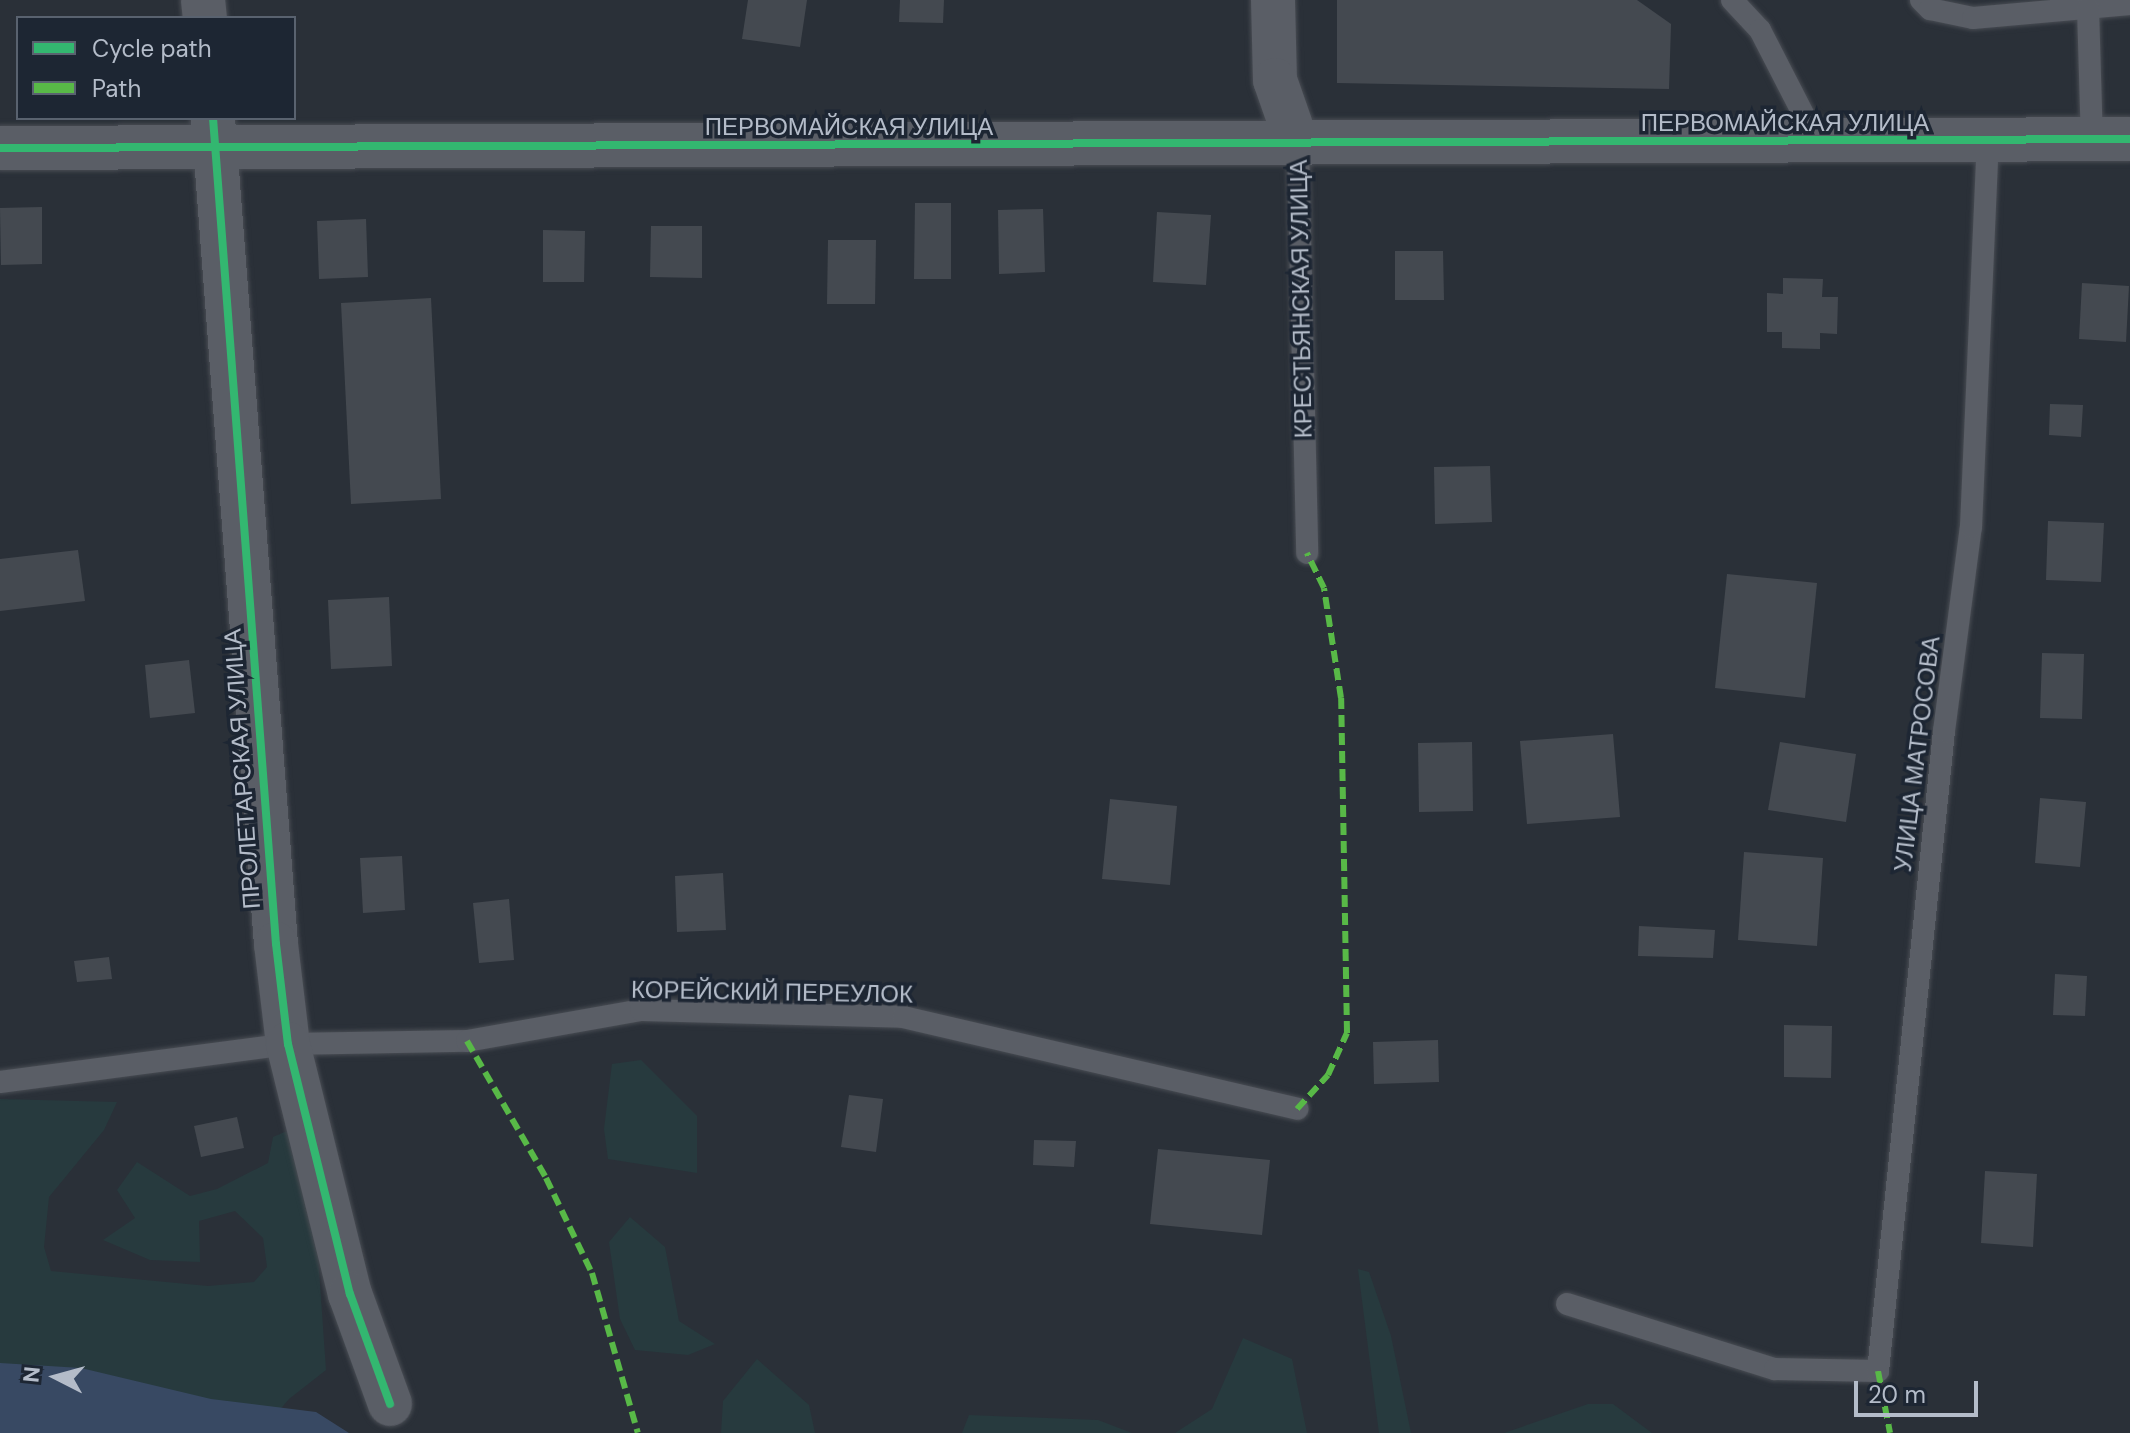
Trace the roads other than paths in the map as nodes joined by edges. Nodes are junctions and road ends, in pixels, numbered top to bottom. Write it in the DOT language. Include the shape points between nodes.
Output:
graph roads {
  1 [pos="1273,0"];
  2 [pos="1732,0"];
  3 [pos="1921,0"];
  4 [pos="2130,4"];
  5 [pos="2088,8"];
  6 [pos="214,134"];
  7 [pos="2111,140"];
  8 [pos="1988,142"];
  9 [pos="1818,143"];
  10 [pos="1298,146"];
  11 [pos="0,148"];
  12 [pos="1307,553"];
  13 [pos="288,1044"];
  14 [pos="0,1082"];
  15 [pos="1297,1109"];
  16 [pos="1567,1304"];
  17 [pos="390,1404"];
  1 -- 10 [label="street, КРЕСТЬЯНСКАЯ УЛИЦА" via="1275,80"];
  2 -- 9 [label="lane" via="1760,30"];
  3 -- 5 [label="lane" via="1930,9 1973,18"];
  4 -- 5 [label="lane"];
  5 -- 7 [label="lane"];
  6 -- 10 [label="street, ПЕРВОМАЙСКАЯ УЛИЦА"];
  6 -- 11 [label="street, ПЕРВОМАЙСКАЯ УЛИЦА"];
  6 -- 13 [label="street, ПРОЛЕТАРСКАЯ УЛИЦА"];
  7 -- 8 [label="street, ПЕРВОМАЙСКАЯ УЛИЦА"];
  8 -- 9 [label="street, ПЕРВОМАЙСКАЯ УЛИЦА"];
  8 -- 16 [label="lane, УЛИЦА МАТРОСОВА" via="1971,527 1944,731 1878,1371 1775,1369"];
  9 -- 10 [label="street, ПЕРВОМАЙСКАЯ УЛИЦА"];
  10 -- 12 [label="lane, КРЕСТЬЯНСКАЯ УЛИЦА"];
  13 -- 14 [label="lane, КОРЕЙСКИЙ ПЕРЕУЛОК"];
  13 -- 15 [label="lane, КОРЕЙСКИЙ ПЕРЕУЛОК" via="467,1041 641,1010 903,1017"];
  13 -- 17 [label="street, ПРОЛЕТАРСКАЯ УЛИЦА" via="350,1294"];
}
